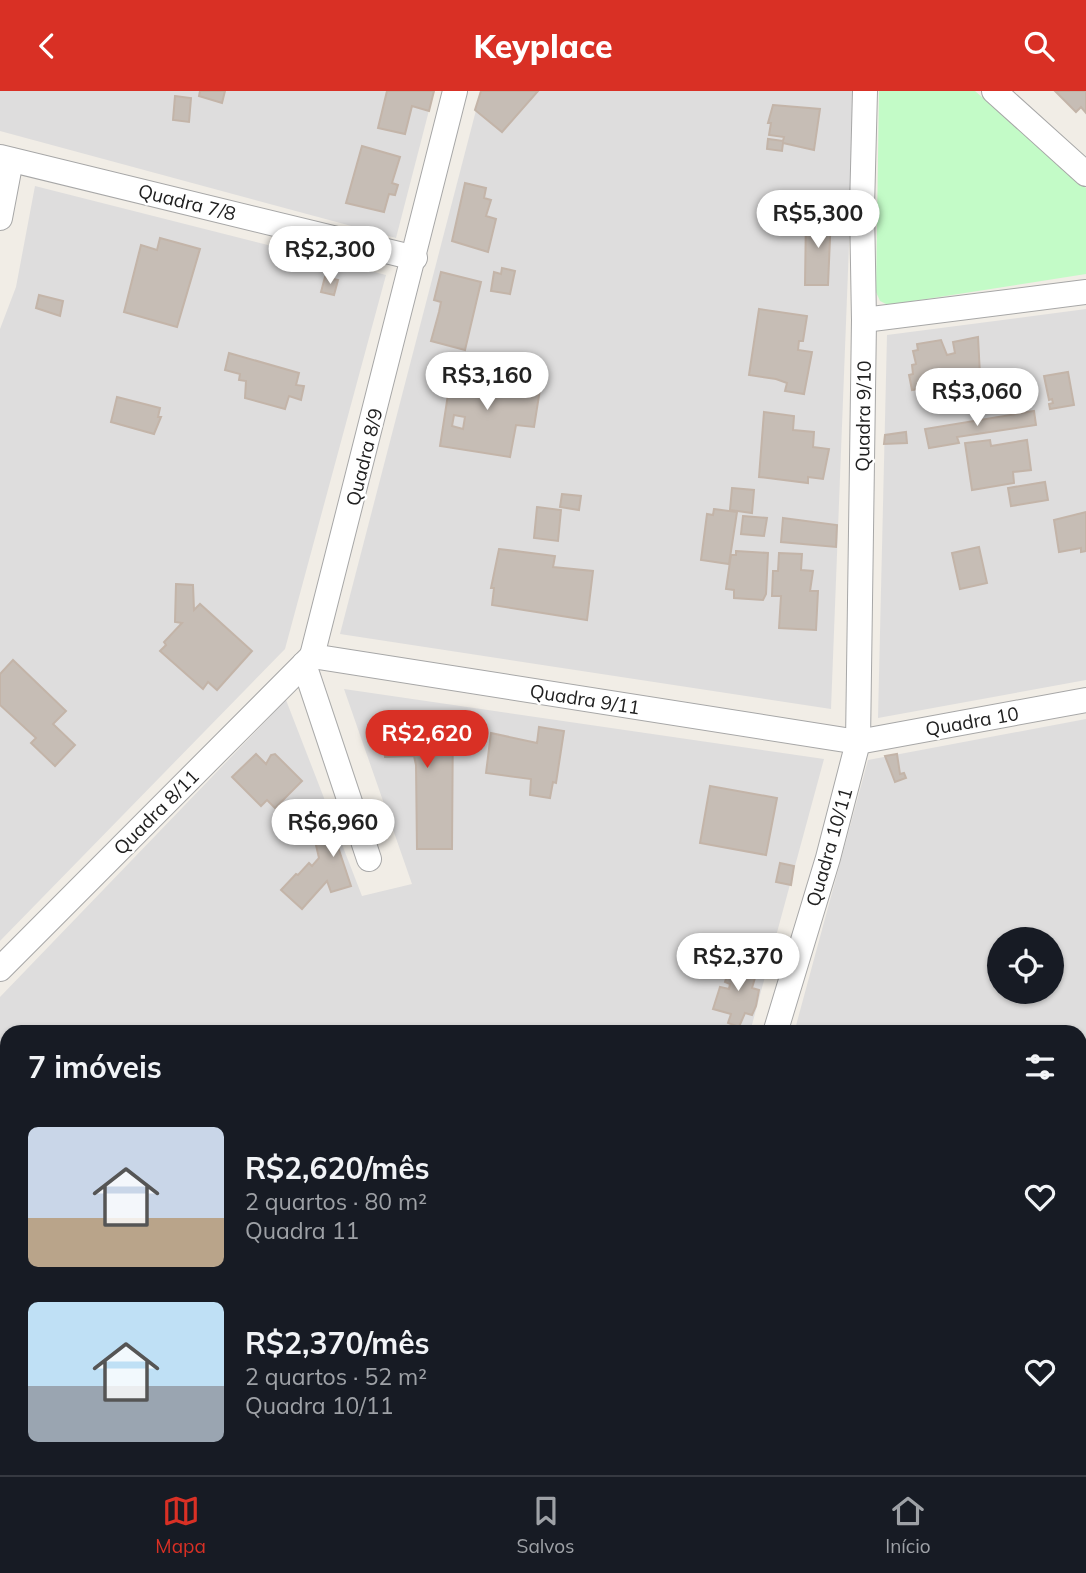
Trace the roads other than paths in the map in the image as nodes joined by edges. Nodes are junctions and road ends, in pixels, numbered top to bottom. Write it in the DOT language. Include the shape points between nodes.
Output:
graph roads {
  1 [pos="455,91"];
  2 [pos="865,91"];
  3 [pos="993,91"];
  4 [pos="6,158"];
  5 [pos="1086,174"];
  6 [pos="0,218"];
  7 [pos="415,258"];
  8 [pos="1086,292"];
  9 [pos="864,320"];
  10 [pos="308,660"];
  11 [pos="1086,700"];
  12 [pos="859,742"];
  13 [pos="369,859"];
  14 [pos="0,969"];
  15 [pos="777,1025"];
  1 -- 7 [label="street, Quadra 8/9"];
  2 -- 9 [label="street, Quadra 9/10"];
  3 -- 5 [label="street"];
  4 -- 6 [label="street"];
  4 -- 7 [label="street, Quadra 7/8"];
  7 -- 10 [label="street, Quadra 8/9"];
  8 -- 9 [label="street"];
  9 -- 12 [label="street, Quadra 9/10"];
  10 -- 12 [label="street, Quadra 9/11"];
  10 -- 13 [label="street"];
  10 -- 14 [label="street, Quadra 8/11"];
  11 -- 12 [label="street, Quadra 10"];
  12 -- 15 [label="street, Quadra 10/11"];
}
